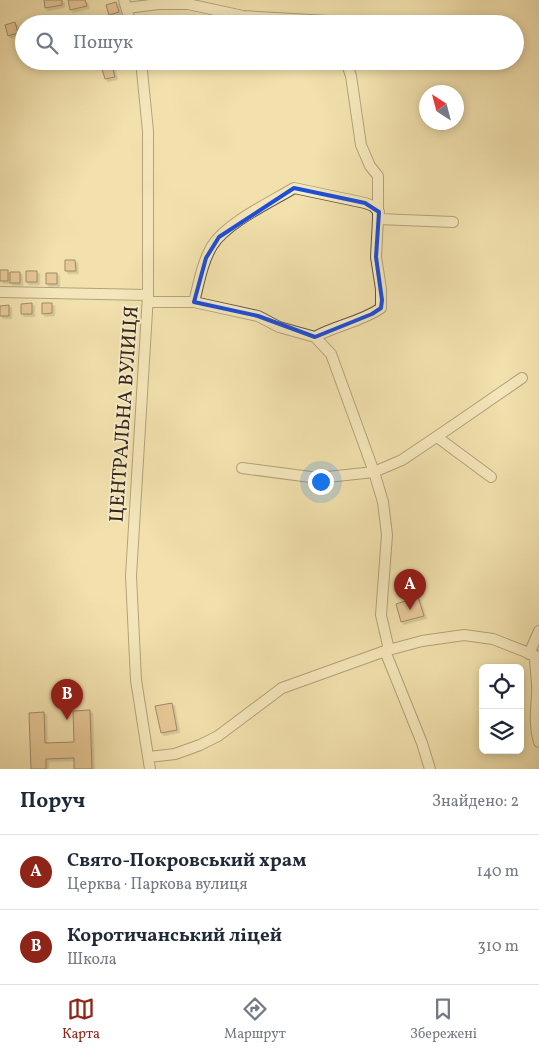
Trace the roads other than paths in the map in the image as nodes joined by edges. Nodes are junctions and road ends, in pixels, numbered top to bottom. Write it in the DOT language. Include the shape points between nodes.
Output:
graph roads {
  1 [pos="125,4"];
  2 [pos="239,15"];
  3 [pos="142,70"];
  4 [pos="349,70"];
  5 [pos="378,215"];
  6 [pos="452,222"];
  7 [pos="0,292"];
  8 [pos="148,298"];
  9 [pos="194,302"];
  10 [pos="315,337"];
  11 [pos="522,378"];
  12 [pos="437,437"];
  13 [pos="242,468"];
  14 [pos="374,472"];
  15 [pos="491,477"];
  16 [pos="539,631"];
  17 [pos="387,651"];
  18 [pos="535,655"];
  19 [pos="539,742"];
  20 [pos="149,757"];
  21 [pos="150,769"];
  22 [pos="430,769"];
  1 -- 2 [label="street" via="188,4"];
  3 -- 8 [label="street, ЦЕНТРАЛЬНА ВУЛИЦЯ" via="148,131"];
  4 -- 5 [label="street" via="362,145 370,166 378,176"];
  5 -- 6 [label="street"];
  5 -- 9 [label="street" via="373,206 365,203 294,188 226,230 206,258"];
  5 -- 10 [label="street" via="376,257 381,308"];
  7 -- 8 [label="street"];
  8 -- 9 [label="street"];
  8 -- 20 [label="street, ЦЕНТРАЛЬНА ВУЛИЦЯ" via="132,576 136,680"];
  9 -- 10 [label="street" via="258,316 279,327"];
  10 -- 14 [label="street" via="331,354"];
  11 -- 12 [label="street"];
  12 -- 14 [label="street" via="402,460"];
  12 -- 15 [label="street"];
  13 -- 14 [label="street" via="318,478"];
  14 -- 17 [label="street" via="383,502 387,535 381,615"];
  16 -- 18 [label="street"];
  17 -- 18 [label="street" via="422,641 464,635 493,639"];
  17 -- 20 [label="street" via="282,688 226,730 200,745 175,754"];
  17 -- 22 [label="street"];
  18 -- 19 [label="street" via="535,728"];
  20 -- 21 [label="street, ЦЕНТРАЛЬНА ВУЛИЦЯ"];
}
